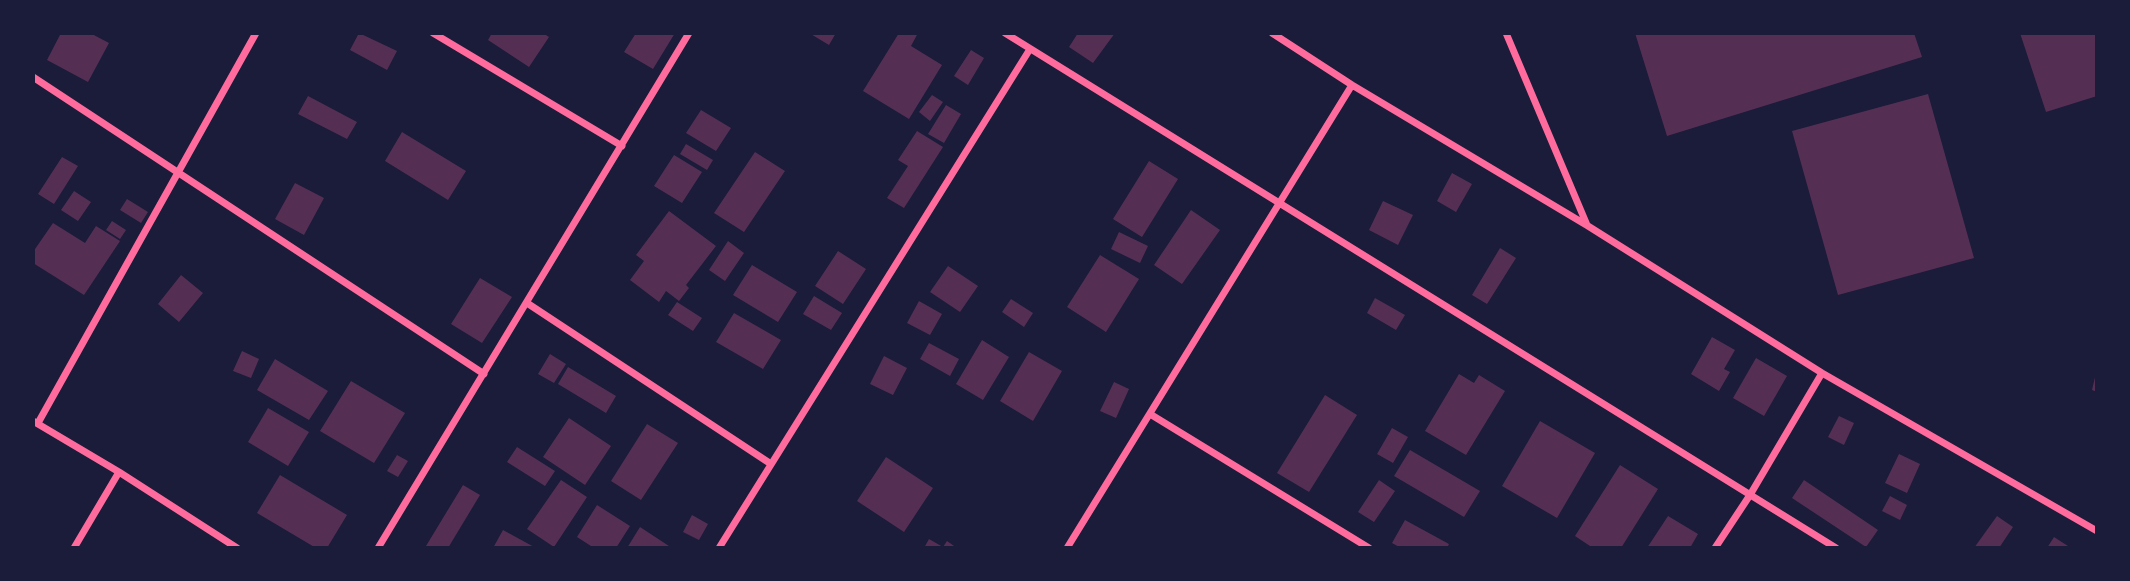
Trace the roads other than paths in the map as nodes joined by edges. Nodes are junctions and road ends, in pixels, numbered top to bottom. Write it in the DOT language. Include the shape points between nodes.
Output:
graph roads {
  1 [pos="256,33"];
  2 [pos="433,33"];
  3 [pos="689,33"];
  4 [pos="1005,33"];
  5 [pos="1272,33"];
  6 [pos="1506,33"];
  7 [pos="1030,49"];
  8 [pos="33,77"];
  9 [pos="1352,85"];
  10 [pos="622,146"];
  11 [pos="178,172"];
  12 [pos="1279,204"];
  13 [pos="1588,226"];
  14 [pos="527,303"];
  15 [pos="1822,373"];
  16 [pos="484,374"];
  17 [pos="1150,414"];
  18 [pos="36,422"];
  19 [pos="771,464"];
  20 [pos="119,472"];
  21 [pos="1750,495"];
  22 [pos="2097,531"];
  23 [pos="74,548"];
  24 [pos="237,548"];
  25 [pos="378,548"];
  26 [pos="719,548"];
  27 [pos="1067,548"];
  28 [pos="1369,548"];
  29 [pos="1715,548"];
  30 [pos="1836,548"];
  1 -- 11 [label="street"];
  2 -- 10 [label="street"];
  3 -- 10 [label="street"];
  4 -- 7 [label="street"];
  5 -- 9 [label="street"];
  6 -- 13 [label="street"];
  7 -- 12 [label="street"];
  7 -- 19 [label="street"];
  8 -- 11 [label="street"];
  9 -- 12 [label="street"];
  9 -- 13 [label="street"];
  10 -- 14 [label="street"];
  11 -- 16 [label="street"];
  11 -- 18 [label="street"];
  12 -- 17 [label="street"];
  12 -- 21 [label="street"];
  13 -- 15 [label="street"];
  14 -- 16 [label="street"];
  14 -- 19 [label="street"];
  15 -- 21 [label="street"];
  15 -- 22 [label="street"];
  16 -- 25 [label="street"];
  17 -- 27 [label="street"];
  17 -- 28 [label="street"];
  18 -- 20 [label="street"];
  19 -- 26 [label="street"];
  20 -- 23 [label="street"];
  20 -- 24 [label="street"];
  21 -- 29 [label="street"];
  21 -- 30 [label="street"];
}
